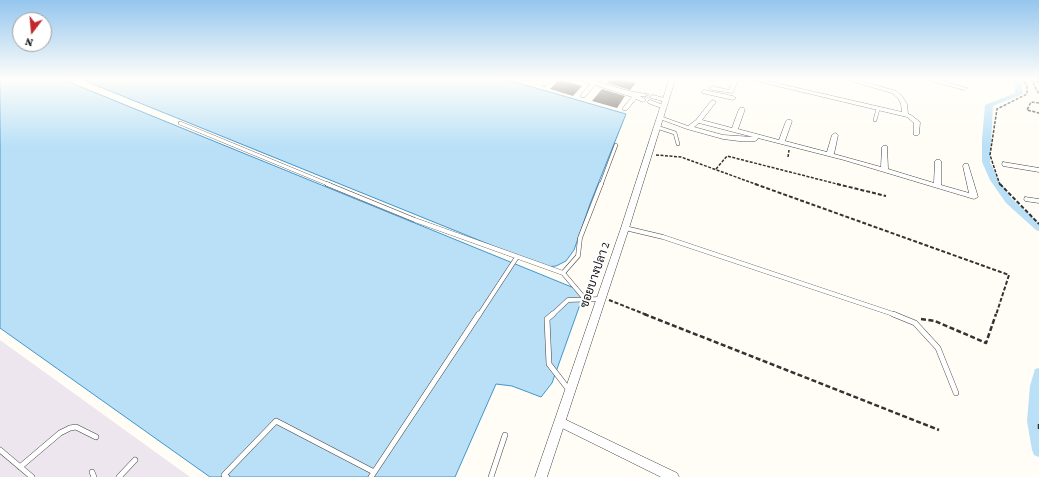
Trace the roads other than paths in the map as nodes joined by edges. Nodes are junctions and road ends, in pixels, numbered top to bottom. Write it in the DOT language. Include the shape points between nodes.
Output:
graph roads {
  1 [pos="630,102"];
  2 [pos="659,102"];
  3 [pos="713,102"];
  4 [pos="849,102"];
  5 [pos="903,102"];
  6 [pos="665,104"];
  7 [pos="625,109"];
  8 [pos="878,109"];
  9 [pos="742,110"];
  10 [pos="905,115"];
  11 [pos="875,120"];
  12 [pos="698,121"];
  13 [pos="789,121"];
  14 [pos="659,122"];
  15 [pos="180,123"];
  16 [pos="689,128"];
  17 [pos="734,130"];
  18 [pos="916,134"];
  19 [pos="835,135"];
  20 [pos="781,142"];
  21 [pos="616,144"];
  22 [pos="678,144"];
  23 [pos="885,147"];
  24 [pos="830,155"];
  25 [pos="938,161"];
  26 [pos="1005,164"];
  27 [pos="842,165"];
  28 [pos="966,166"];
  29 [pos="884,170"];
  30 [pos="1039,170"];
  31 [pos="937,186"];
  32 [pos="1028,199"];
  33 [pos="1039,201"];
  34 [pos="625,228"];
  35 [pos="517,257"];
  36 [pos="563,273"];
  37 [pos="600,298"];
  38 [pos="585,299"];
  39 [pos="571,392"];
  40 [pos="956,393"];
  41 [pos="560,422"];
  42 [pos="505,435"];
  43 [pos="96,437"];
  44 [pos="0,450"];
  45 [pos="135,460"];
  46 [pos="20,467"];
  47 [pos="372,475"];
  48 [pos="32,477"];
  49 [pos="119,477"];
  50 [pos="227,477"];
  51 [pos="491,477"];
  52 [pos="541,477"];
  53 [pos="673,477"];
  1 -- 7 [label="street"];
  2 -- 6 [label="street"];
  3 -- 12 [label="street"];
  4 -- 8 [label="street"];
  5 -- 10 [label="street"];
  6 -- 14 [label="street, ซอยบางปลา 2"];
  8 -- 10 [label="street"];
  8 -- 11 [label="lane"];
  9 -- 17 [label="street"];
  10 -- 18 [label="street" via="917,122"];
  12 -- 16 [label="street"];
  12 -- 17 [label="street"];
  13 -- 20 [label="street"];
  14 -- 16 [label="street"];
  14 -- 22 [label="lane" via="675,133"];
  14 -- 34 [label="street, ซอยบางปลา 2"];
  15 -- 35 [label="lane" via="415,220"];
  16 -- 27 [label="street" via="732,139 757,140 790,147 836,160"];
  17 -- 20 [label="street"];
  19 -- 24 [label="street"];
  20 -- 24 [label="street"];
  21 -- 36 [label="lane" via="580,238 578,256"];
  23 -- 29 [label="street"];
  24 -- 29 [label="street"];
  25 -- 31 [label="street"];
  26 -- 30 [label="street"];
  28 -- 31 [label="street" via="974,197"];
  29 -- 31 [label="street"];
  32 -- 33 [label="street"];
  34 -- 37 [label="street, ซอยบางปลา 2"];
  34 -- 40 [label="lane" via="656,235 915,323 938,348"];
  35 -- 36 [label="lane"];
  35 -- 47 [label="lane"];
  36 -- 38 [label="lane"];
  37 -- 38 [label="lane"];
  37 -- 39 [label="street, ซอยบางปลา 2"];
  38 -- 39 [label="lane" via="568,300 547,319 549,364"];
  39 -- 41 [label="street, ซอยบางปลา 2"];
  41 -- 52 [label="street, ซอยบางปลา 2"];
  41 -- 53 [label="street"];
  42 -- 51 [label="lane"];
  43 -- 46 [label="lane" via="76,427 70,428 60,433"];
  44 -- 46 [label="lane"];
  45 -- 49 [label="lane"];
  46 -- 48 [label="lane"];
  47 -- 50 [label="lane" via="276,421 224,475"];
}
